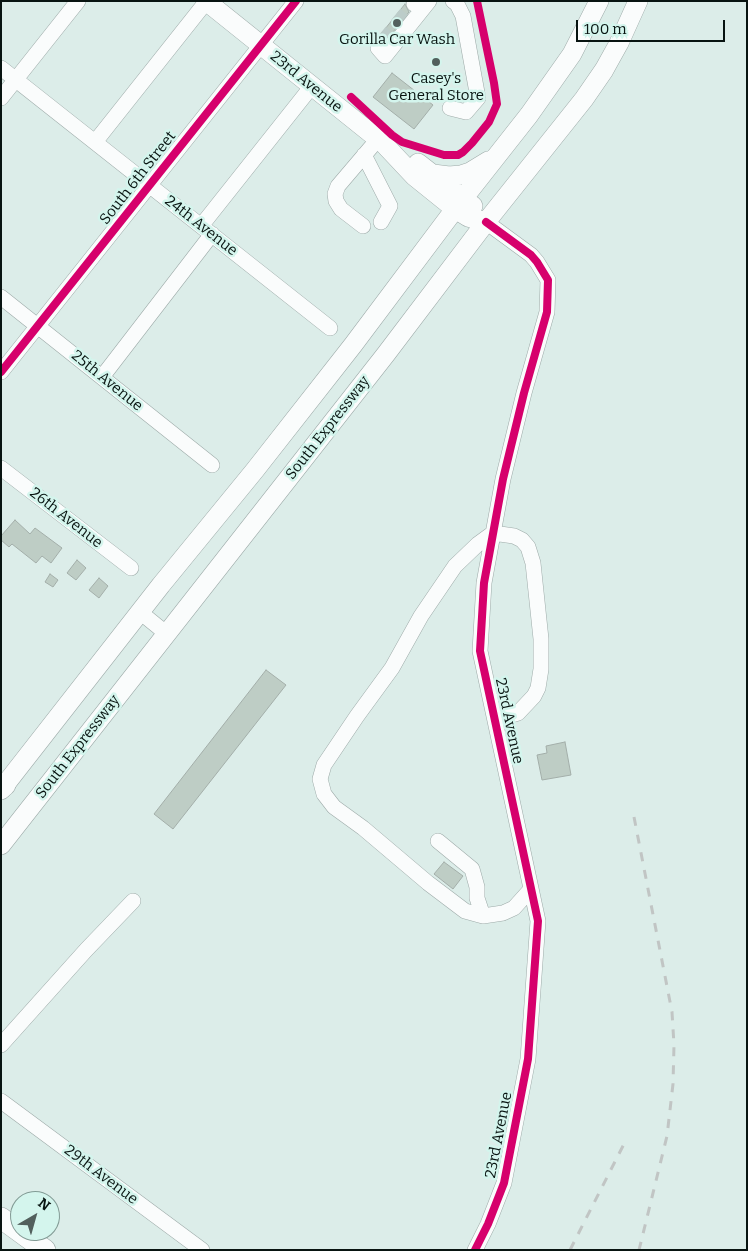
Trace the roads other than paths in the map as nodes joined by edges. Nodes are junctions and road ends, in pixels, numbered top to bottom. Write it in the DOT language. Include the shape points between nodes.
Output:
graph roads {
  1 [pos="78,1"];
  2 [pos="206,1"];
  3 [pos="296,1"];
  4 [pos="429,1"];
  5 [pos="453,1"];
  6 [pos="599,1"];
  7 [pos="638,1"];
  8 [pos="261,45"];
  9 [pos="383,50"];
  10 [pos="1,68"];
  11 [pos="16,79"];
  12 [pos="312,86"];
  13 [pos="1,98"];
  14 [pos="450,108"];
  15 [pos="381,141"];
  16 [pos="95,142"];
  17 [pos="506,145"];
  18 [pos="364,155"];
  19 [pos="423,175"];
  20 [pos="149,185"];
  21 [pos="460,203"];
  22 [pos="381,222"];
  23 [pos="486,222"];
  24 [pos="363,226"];
  25 [pos="207,230"];
  26 [pos="423,251"];
  27 [pos="1,297"];
  28 [pos="38,326"];
  29 [pos="330,328"];
  30 [pos="1,372"];
  31 [pos="102,377"];
  32 [pos="212,465"];
  33 [pos="1,468"];
  34 [pos="493,533"];
  35 [pos="131,568"];
  36 [pos="140,612"];
  37 [pos="167,634"];
  38 [pos="495,720"];
  39 [pos="3,788"];
  40 [pos="438,841"];
  41 [pos="1,844"];
  42 [pos="531,889"];
  43 [pos="133,901"];
  44 [pos="483,916"];
  45 [pos="1,1044"];
  46 [pos="1,1101"];
  47 [pos="1,1218"];
  48 [pos="45,1250"];
  49 [pos="202,1250"];
  50 [pos="475,1250"];
  1 -- 11 [label="street"];
  2 -- 8 [label="main road, 23rd Avenue"];
  2 -- 16 [label="street"];
  3 -- 8 [label="street, South 6th Street"];
  4 -- 9 [label="street"];
  5 -- 14 [label="street" via="463,16 478,98 466,112"];
  6 -- 17 [label="main road" via="562,71"];
  7 -- 23 [label="main road, South Expressway" via="604,70"];
  8 -- 12 [label="main road, 23rd Avenue"];
  8 -- 20 [label="street, South 6th Street"];
  10 -- 11 [label="street, 24th Avenue"];
  11 -- 13 [label="street"];
  11 -- 16 [label="street, 24th Avenue"];
  12 -- 15 [label="main road, 23rd Avenue"];
  12 -- 25 [label="street"];
  15 -- 18 [label="street"];
  15 -- 19 [label="main road, 23rd Avenue"];
  16 -- 20 [label="street, 24th Avenue"];
  17 -- 19 [label="main road" via="470,172 449,176"];
  17 -- 21 [label="main road"];
  18 -- 22 [label="street" via="390,206"];
  18 -- 24 [label="street" via="335,194 341,209"];
  19 -- 21 [label="main road, 23rd Avenue"];
  19 -- 26 [label="main road" via="435,209 432,231"];
  20 -- 25 [label="street, 24th Avenue"];
  20 -- 28 [label="street, South 6th Street"];
  21 -- 23 [label="main road, 23rd Avenue" via="476,208"];
  21 -- 26 [label="main road"];
  23 -- 34 [label="street, 23rd Avenue" via="530,255 548,280 547,312 507,460"];
  23 -- 37 [label="main road, South Expressway"];
  25 -- 29 [label="street, 24th Avenue"];
  25 -- 31 [label="street"];
  26 -- 36 [label="main road" via="255,470"];
  27 -- 28 [label="street, 25th Avenue"];
  28 -- 30 [label="street, South 6th Street"];
  28 -- 31 [label="street, 25th Avenue"];
  31 -- 32 [label="street, 25th Avenue"];
  33 -- 35 [label="street, 26th Avenue"];
  34 -- 38 [label="street, 23rd Avenue" via="484,583 480,651"];
  34 -- 38 [label="street" via="514,536 528,547 533,564 541,639 538,688 534,696 518,713"];
  34 -- 44 [label="street" via="455,566 421,616 392,668 324,765 320,779 324,794 334,806 446,897 465,911"];
  36 -- 37 [label="street"];
  36 -- 39 [label="main road"];
  37 -- 41 [label="main road, South Expressway"];
  38 -- 42 [label="street, 23rd Avenue"];
  40 -- 44 [label="street" via="472,869"];
  42 -- 44 [label="street" via="514,908"];
  42 -- 50 [label="street, 23rd Avenue" via="538,922 528,1059 504,1183"];
  43 -- 45 [label="street"];
  46 -- 49 [label="street, 29th Avenue"];
  47 -- 48 [label="highway"];
}
